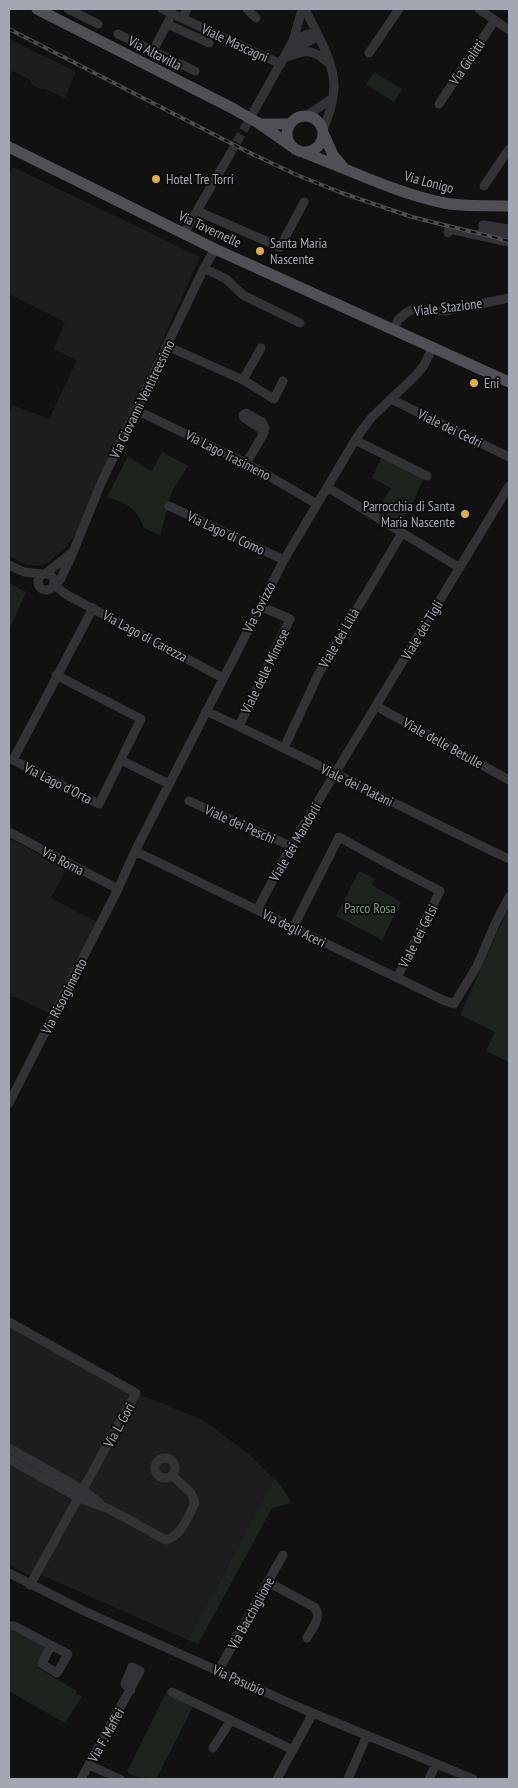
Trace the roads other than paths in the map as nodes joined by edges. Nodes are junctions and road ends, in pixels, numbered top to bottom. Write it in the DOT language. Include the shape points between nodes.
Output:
graph roads {
  1 [pos="37,9"];
  2 [pos="162,9"];
  3 [pos="187,9"];
  4 [pos="247,9"];
  5 [pos="304,9"];
  6 [pos="399,9"];
  7 [pos="479,9"];
  8 [pos="74,10"];
  9 [pos="172,13"];
  10 [pos="182,18"];
  11 [pos="256,18"];
  12 [pos="495,20"];
  13 [pos="98,24"];
  14 [pos="167,24"];
  15 [pos="509,30"];
  16 [pos="118,34"];
  17 [pos="318,36"];
  18 [pos="293,41"];
  19 [pos="209,43"];
  20 [pos="153,51"];
  21 [pos="369,53"];
  22 [pos="283,61"];
  23 [pos="330,64"];
  24 [pos="194,71"];
  25 [pos="333,98"];
  26 [pos="439,104"];
  27 [pos="254,111"];
  28 [pos="306,116"];
  29 [pos="260,124"];
  30 [pos="290,124"];
  31 [pos="323,133"];
  32 [pos="9,147"];
  33 [pos="293,148"];
  34 [pos="509,149"];
  35 [pos="305,153"];
  36 [pos="230,154"];
  37 [pos="344,168"];
  38 [pos="484,186"];
  39 [pos="304,202"];
  40 [pos="509,206"];
  41 [pos="197,211"];
  42 [pos="509,229"];
  43 [pos="184,233"];
  44 [pos="509,235"];
  45 [pos="509,242"];
  46 [pos="509,248"];
  47 [pos="216,249"];
  48 [pos="204,268"];
  49 [pos="509,298"];
  50 [pos="300,323"];
  51 [pos="394,329"];
  52 [pos="167,346"];
  53 [pos="433,347"];
  54 [pos="261,348"];
  55 [pos="243,380"];
  56 [pos="284,381"];
  57 [pos="509,382"];
  58 [pos="391,399"];
  59 [pos="136,410"];
  60 [pos="263,435"];
  61 [pos="355,440"];
  62 [pos="509,457"];
  63 [pos="246,463"];
  64 [pos="428,476"];
  65 [pos="509,486"];
  66 [pos="327,487"];
  67 [pos="317,504"];
  68 [pos="169,506"];
  69 [pos="402,533"];
  70 [pos="72,552"];
  71 [pos="284,560"];
  72 [pos="9,565"];
  73 [pos="460,568"];
  74 [pos="24,572"];
  75 [pos="44,574"];
  76 [pos="38,584"];
  77 [pos="52,586"];
  78 [pos="260,606"];
  79 [pos="93,608"];
  80 [pos="56,675"];
  81 [pos="223,678"];
  82 [pos="376,706"];
  83 [pos="206,711"];
  84 [pos="239,726"];
  85 [pos="284,748"];
  86 [pos="121,760"];
  87 [pos="335,774"];
  88 [pos="509,780"];
  89 [pos="169,784"];
  90 [pos="189,801"];
  91 [pos="9,832"];
  92 [pos="291,846"];
  93 [pos="135,851"];
  94 [pos="509,859"];
  95 [pos="118,889"];
  96 [pos="509,897"];
  97 [pos="256,910"];
  98 [pos="293,928"];
  99 [pos="397,978"];
  100 [pos="9,1103"];
  101 [pos="9,1322"];
  102 [pos="11,1455"];
  103 [pos="173,1476"];
  104 [pos="81,1494"];
  105 [pos="283,1555"];
  106 [pos="9,1573"];
  107 [pos="268,1582"];
  108 [pos="30,1585"];
  109 [pos="9,1626"];
  110 [pos="307,1638"];
  111 [pos="51,1645"];
  112 [pos="218,1671"];
  113 [pos="130,1690"];
  114 [pos="172,1692"];
  115 [pos="313,1713"];
  116 [pos="231,1720"];
  117 [pos="367,1735"];
  118 [pos="213,1748"];
  119 [pos="293,1750"];
  120 [pos="89,1764"];
  121 [pos="436,1764"];
  122 [pos="81,1779"];
  123 [pos="120,1779"];
  124 [pos="277,1779"];
  125 [pos="348,1779"];
  126 [pos="429,1779"];
  127 [pos="473,1779"];
  1 -- 29 [label="main road, Via Altavilla, bridge"];
  2 -- 9 [label="street, Viale Mascagni"];
  3 -- 10 [label="street"];
  4 -- 11 [label="street"];
  5 -- 17 [label="street"];
  5 -- 18 [label="street"];
  6 -- 21 [label="street"];
  7 -- 12 [label="street"];
  8 -- 13 [label="street"];
  9 -- 10 [label="street, Viale Mascagni"];
  9 -- 14 [label="street"];
  10 -- 22 [label="street, Viale Mascagni"];
  12 -- 15 [label="street"];
  12 -- 26 [label="street, Via Giolitti"];
  14 -- 19 [label="street"];
  14 -- 20 [label="street"];
  16 -- 20 [label="street"];
  17 -- 18 [label="street" via="308,34"];
  17 -- 22 [label="street" via="294,50"];
  17 -- 23 [label="street"];
  18 -- 22 [label="street"];
  20 -- 24 [label="street"];
  22 -- 23 [label="street" via="298,53 313,52"];
  22 -- 27 [label="street"];
  23 -- 25 [label="street"];
  25 -- 28 [label="street"];
  25 -- 31 [label="street"];
  28 -- 30 [label="main road"];
  28 -- 31 [label="main road" via="315,119"];
  29 -- 30 [label="main road, Via Altavilla"];
  29 -- 33 [label="main road, Via Altavilla"];
  30 -- 33 [label="main road" via="287,137"];
  31 -- 35 [label="main road" via="318,148"];
  31 -- 37 [label="main road" via="333,155"];
  32 -- 43 [label="main road, Via Tavernelle"];
  33 -- 35 [label="main road"];
  34 -- 38 [label="street"];
  35 -- 37 [label="main road, Via Lonigo"];
  36 -- 41 [label="street"];
  37 -- 40 [label="main road, Via Lonigo" via="402,191 444,203"];
  39 -- 41 [label="street" via="280,247"];
  41 -- 43 [label="street"];
  42 -- 44 [label="street" via="484,225 483,230"];
  43 -- 47 [label="main road, Via Tavernelle"];
  45 -- 46 [label="street" via="449,229 448,233"];
  47 -- 48 [label="street, Via Giovanni Ventitreesimo"];
  47 -- 51 [label="main road, Via Tavernelle"];
  48 -- 50 [label="street" via="226,279 243,295"];
  48 -- 52 [label="street, Via Giovanni Ventitreesimo"];
  49 -- 51 [label="street, Viale Stazione" via="445,311 414,310 398,320"];
  51 -- 53 [label="main road, Via Tavernelle"];
  52 -- 55 [label="street"];
  52 -- 59 [label="street, Via Giovanni Ventitreesimo"];
  53 -- 57 [label="main road, Via Tavernelle"];
  53 -- 58 [label="street, Via Sovizzo" via="422,367"];
  54 -- 55 [label="street"];
  55 -- 56 [label="street" via="274,399"];
  58 -- 61 [label="street, Via Sovizzo"];
  58 -- 62 [label="street, Viale dei Cedri"];
  59 -- 63 [label="street, Via Lago Trasimeno"];
  59 -- 70 [label="street, Via Giovanni Ventitreesimo"];
  60 -- 63 [label="street"];
  61 -- 64 [label="street"];
  61 -- 66 [label="street, Via Sovizzo"];
  63 -- 67 [label="street, Via Lago Trasimeno"];
  65 -- 73 [label="street, Viale dei Tigli"];
  66 -- 67 [label="street, Via Sovizzo"];
  66 -- 69 [label="street"];
  67 -- 71 [label="street, Via Sovizzo"];
  68 -- 71 [label="street, Via Lago di Como"];
  69 -- 73 [label="street"];
  69 -- 85 [label="street, Viale dei Lillà" via="319,673"];
  70 -- 75 [label="street, Via Giovanni Ventitreesimo"];
  70 -- 77 [label="street, Via Giovanni Ventitreesimo" via="60,580"];
  71 -- 78 [label="street, Via Sovizzo"];
  72 -- 74 [label="street"];
  73 -- 82 [label="street, Viale dei Tigli"];
  74 -- 75 [label="street"];
  74 -- 76 [label="street"];
  75 -- 76 [label="street" via="38,578"];
  75 -- 77 [label="street" via="50,575"];
  76 -- 77 [label="street" via="41,589"];
  77 -- 79 [label="street, Via Lago di Carezza"];
  78 -- 81 [label="street, Via Sovizzo"];
  78 -- 84 [label="street, Viale delle Mimose" via="290,619"];
  79 -- 80 [label="street, Via Lago d'Orta"];
  79 -- 81 [label="street, Via Lago di Carezza"];
  80 -- 86 [label="street, Via Lago d'Orta" via="141,719"];
  80 -- 86 [label="street, Via Lago d'Orta" via="13,760 99,804"];
  81 -- 83 [label="street, Via Sovizzo"];
  82 -- 87 [label="street, Viale dei Tigli"];
  82 -- 88 [label="street, Viale delle Betulle"];
  83 -- 84 [label="street, Viale dei Platani"];
  83 -- 89 [label="street, Via Sovizzo"];
  84 -- 85 [label="street, Viale dei Platani"];
  85 -- 87 [label="street, Viale dei Platani"];
  86 -- 89 [label="street"];
  87 -- 92 [label="street, Viale dei Mandorli"];
  87 -- 94 [label="street, Viale dei Platani"];
  89 -- 93 [label="street, Via Sovizzo"];
  90 -- 92 [label="street, Viale dei Peschi"];
  91 -- 95 [label="street, Via Roma"];
  92 -- 97 [label="street, Viale dei Mandorli"];
  93 -- 95 [label="street, Via Sovizzo"];
  93 -- 97 [label="street, Via degli Aceri"];
  95 -- 100 [label="street, Via Risorgimento"];
  96 -- 99 [label="street, Via degli Aceri" via="478,966 454,1004"];
  97 -- 98 [label="street, Via degli Aceri"];
  98 -- 99 [label="street, Via degli Aceri"];
  98 -- 99 [label="street, Viale dei Gelsi" via="339,837 440,891"];
  101 -- 104 [label="street, Via L. Gori" via="136,1393"];
  102 -- 104 [label="street"];
  103 -- 104 [label="street" via="191,1494 195,1503 178,1534 166,1540"];
  104 -- 108 [label="street, Via L. Gori"];
  105 -- 107 [label="street, Via Bacchiglione"];
  106 -- 108 [label="street, Via Pasubio"];
  107 -- 110 [label="street" via="318,1611"];
  107 -- 112 [label="street, Via Bacchiglione"];
  108 -- 112 [label="street, Via Pasubio"];
  109 -- 111 [label="street"];
  112 -- 115 [label="street, Via Pasubio"];
  113 -- 120 [label="street, Via F. Maffei"];
  114 -- 116 [label="street"];
  115 -- 117 [label="street, Via Pasubio"];
  115 -- 119 [label="street"];
  116 -- 118 [label="street"];
  116 -- 119 [label="street"];
  117 -- 121 [label="street, Via Pasubio"];
  117 -- 125 [label="street"];
  119 -- 124 [label="street"];
  120 -- 122 [label="street, Via F. Maffei"];
  120 -- 123 [label="street"];
  121 -- 126 [label="street"];
  121 -- 127 [label="street, Via Pasubio"];
}
